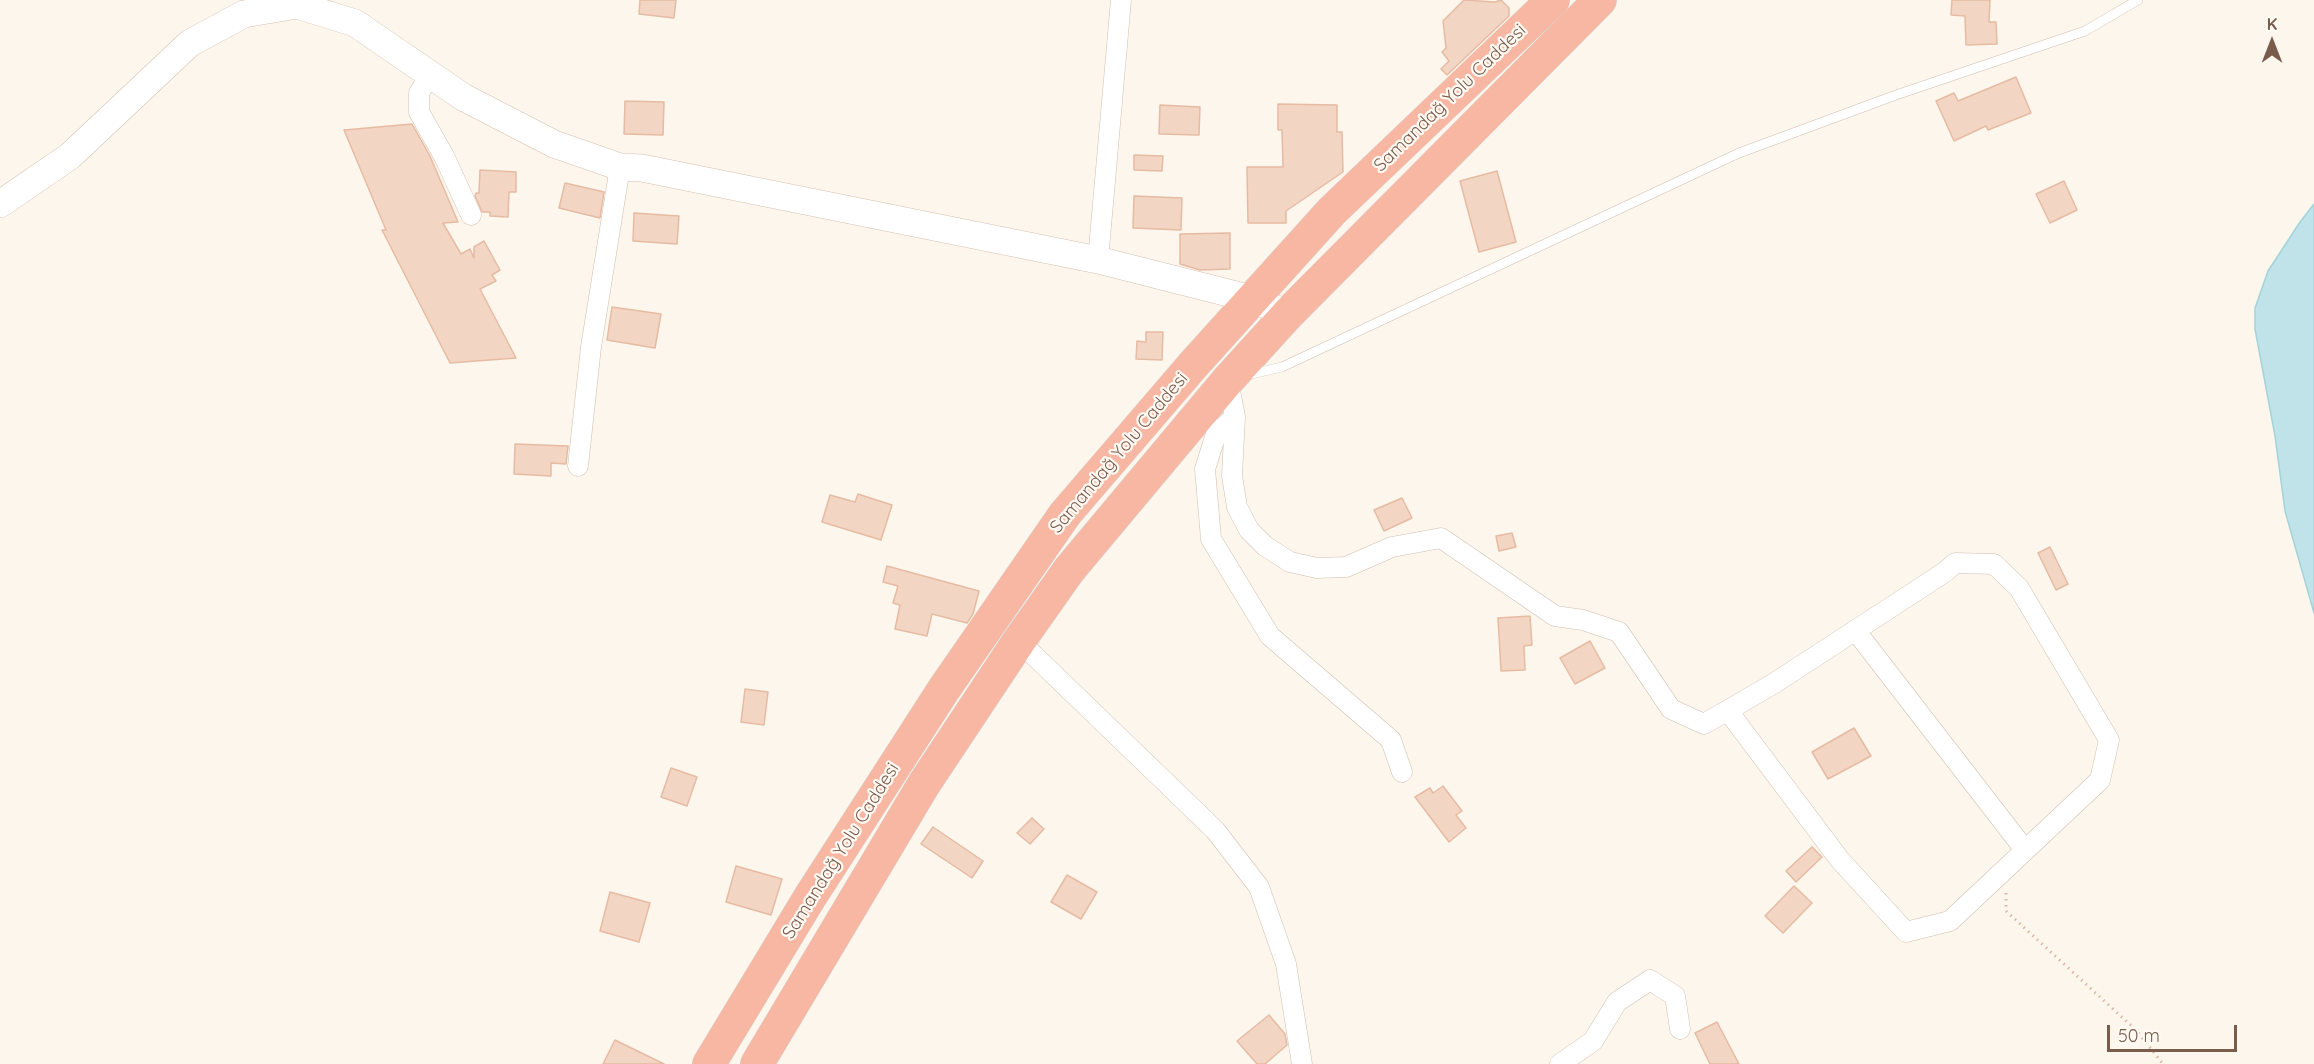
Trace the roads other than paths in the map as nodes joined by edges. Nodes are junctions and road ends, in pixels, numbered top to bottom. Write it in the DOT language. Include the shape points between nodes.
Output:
graph roads {
  1 [pos="1121,0"];
  2 [pos="1553,0"];
  3 [pos="1600,0"];
  4 [pos="2138,0"];
  5 [pos="430,74"];
  6 [pos="620,167"];
  7 [pos="0,204"];
  8 [pos="471,215"];
  9 [pos="1098,260"];
  10 [pos="1252,299"];
  11 [pos="1288,314"];
  12 [pos="1228,380"];
  13 [pos="1235,417"];
  14 [pos="578,466"];
  15 [pos="1855,630"];
  16 [pos="1018,641"];
  17 [pos="1728,711"];
  18 [pos="1402,772"];
  19 [pos="2025,850"];
  20 [pos="1680,1029"];
  21 [pos="709,1064"];
  22 [pos="757,1064"];
  23 [pos="1302,1064"];
  24 [pos="1560,1064"];
  1 -- 9 [label="street"];
  2 -- 10 [label="highway, Samandağ Yolu Caddesi" via="1332,211"];
  3 -- 11 [label="highway, Samandağ Yolu Caddesi"];
  4 -- 12 [label="lane" via="2085,31 1739,153 1282,367"];
  5 -- 6 [label="street" via="463,97 554,144"];
  5 -- 7 [label="street" via="355,22 297,5 244,14 190,43 70,156"];
  5 -- 8 [label="street" via="419,93 419,112"];
  6 -- 9 [label="street" via="642,168"];
  6 -- 14 [label="street" via="591,347"];
  9 -- 10 [label="street"];
  10 -- 11 [label="street"];
  10 -- 21 [label="highway, Samandağ Yolu Caddesi" via="1065,514 944,689 810,897"];
  11 -- 12 [label="highway, Samandağ Yolu Caddesi"];
  12 -- 13 [label="street"];
  12 -- 16 [label="highway, Samandağ Yolu Caddesi" via="1069,570"];
  13 -- 17 [label="street" via="1233,476 1237,507 1249,530 1265,546 1290,561 1317,568 1346,567 1392,547 1441,538 1555,616 1619,632 1671,709 1704,724"];
  13 -- 18 [label="street" via="1216,434 1205,469 1211,539 1270,636 1391,740"];
  15 -- 17 [label="street"];
  15 -- 19 [label="street"];
  15 -- 19 [label="street" via="1955,563 1994,564 2019,588 2109,740 2100,780"];
  16 -- 22 [label="highway, Samandağ Yolu Caddesi" via="924,784"];
  16 -- 23 [label="street" via="1215,830 1259,887 1286,964"];
  17 -- 19 [label="street" via="1840,860 1906,932 1950,921"];
  20 -- 24 [label="street" via="1675,996 1650,980 1617,1002 1593,1041"];
}
